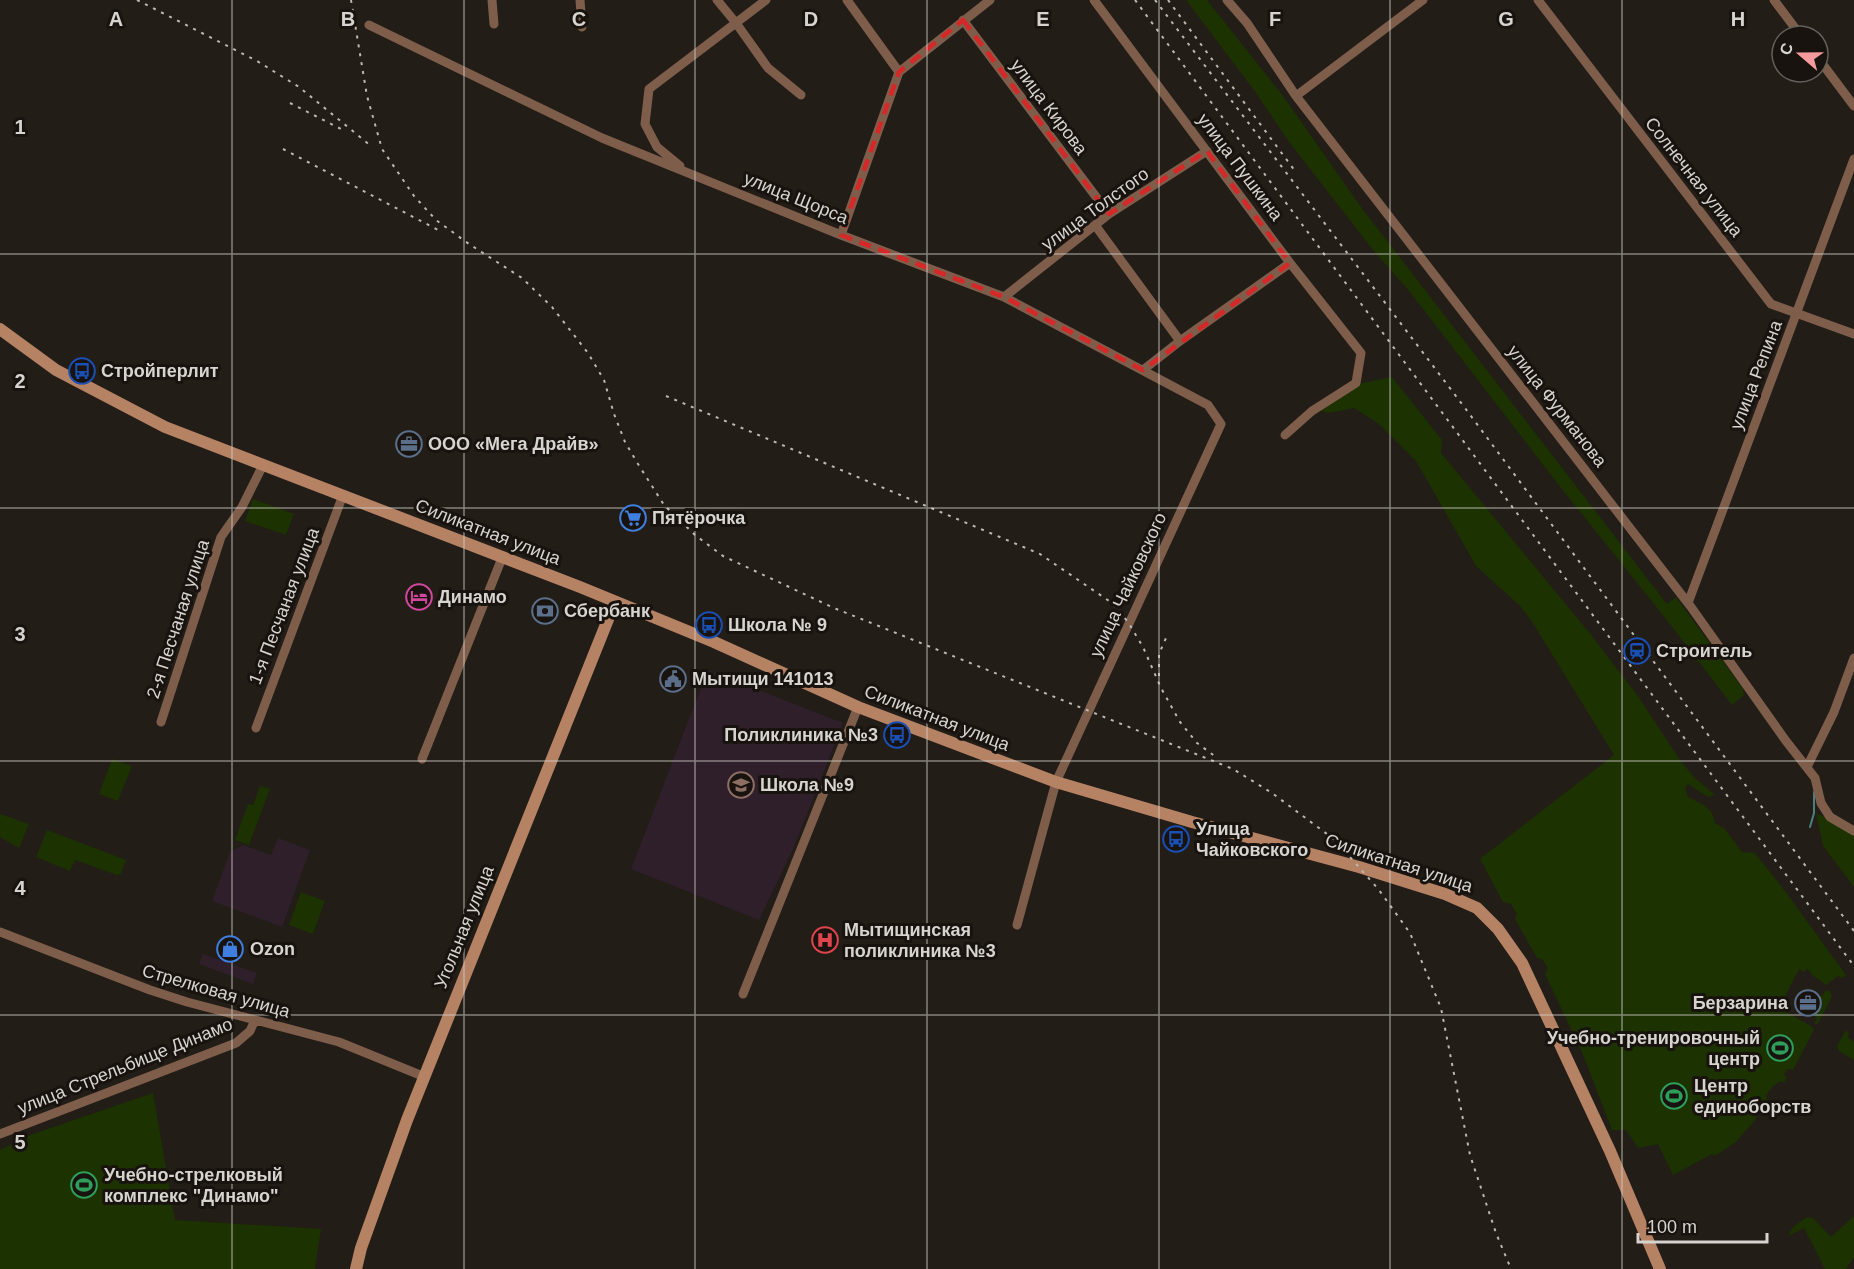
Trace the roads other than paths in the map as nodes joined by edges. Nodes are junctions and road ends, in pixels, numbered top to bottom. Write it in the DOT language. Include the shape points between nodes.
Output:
graph roads {
  1 [pos="492,0"];
  2 [pos="579,0"];
  3 [pos="717,0"];
  4 [pos="766,0"];
  5 [pos="847,0"];
  6 [pos="990,0"];
  7 [pos="1095,0"];
  8 [pos="1227,0"];
  9 [pos="1423,0"];
  10 [pos="1538,0"];
  11 [pos="1774,0"];
  12 [pos="963,20"];
  13 [pos="736,23"];
  14 [pos="494,24"];
  15 [pos="1793,24"];
  16 [pos="369,25"];
  17 [pos="582,27"];
  18 [pos="899,72"];
  19 [pos="1830,74"];
  20 [pos="801,94"];
  21 [pos="1296,96"];
  22 [pos="1854,106"];
  23 [pos="1208,151"];
  24 [pos="1854,159"];
  25 [pos="686,171"];
  26 [pos="1110,214"];
  27 [pos="1095,225"];
  28 [pos="841,235"];
  29 [pos="1290,263"];
  30 [pos="1004,297"];
  31 [pos="1797,314"];
  32 [pos="0,329"];
  33 [pos="1854,334"];
  34 [pos="1180,340"];
  35 [pos="1143,370"];
  36 [pos="1208,405"];
  37 [pos="1285,435"];
  38 [pos="263,465"];
  39 [pos="343,495"];
  40 [pos="502,558"];
  41 [pos="615,602"];
  42 [pos="1688,603"];
  43 [pos="1854,658"];
  44 [pos="858,707"];
  45 [pos="161,722"];
  46 [pos="256,728"];
  47 [pos="422,759"];
  48 [pos="1807,767"];
  49 [pos="1056,782"];
  50 [pos="1854,831"];
  51 [pos="1017,925"];
  52 [pos="0,932"];
  53 [pos="743,994"];
  54 [pos="255,1020"];
  55 [pos="425,1077"];
  56 [pos="0,1134"];
  57 [pos="356,1269"];
  58 [pos="1660,1269"];
  1 -- 14 [label="street"];
  2 -- 17 [label="street"];
  3 -- 13 [label="street"];
  4 -- 13 [label="street"];
  5 -- 18 [label="street"];
  6 -- 12 [label="street"];
  7 -- 23 [label="street, улица Пушкина"];
  8 -- 21 [label="street, улица Фурманова"];
  9 -- 21 [label="street"];
  10 -- 31 [label="street, Солнечная улица" via="1771,304"];
  11 -- 15 [label="street"];
  12 -- 18 [label="street"];
  12 -- 26 [label="street, улица Кирова"];
  13 -- 20 [label="street" via="768,68"];
  13 -- 25 [label="street" via="649,90 645,124 657,147"];
  16 -- 25 [label="street, улица Щорса" via="602,138"];
  18 -- 28 [label="street"];
  19 -- 22 [label="street"];
  21 -- 42 [label="street, улица Фурманова"];
  23 -- 26 [label="street, улица Толстого"];
  23 -- 29 [label="street, улица Пушкина"];
  24 -- 31 [label="street, улица Репина"];
  25 -- 28 [label="street, улица Щорса"];
  26 -- 27 [label="street, улица Толстого"];
  27 -- 30 [label="street, улица Толстого"];
  27 -- 34 [label="street"];
  28 -- 30 [label="street, улица Щорса"];
  29 -- 34 [label="street"];
  29 -- 37 [label="street, улица Пушкина" via="1361,352 1356,383 1312,411"];
  30 -- 35 [label="street, улица Щорса"];
  31 -- 33 [label="street, Солнечная улица"];
  31 -- 42 [label="street, улица Репина"];
  32 -- 38 [label="street, Силикатная улица" via="56,370 165,427"];
  34 -- 35 [label="street"];
  35 -- 36 [label="street, улица Щорса"];
  36 -- 49 [label="street, улица Чайковского" via="1221,424"];
  38 -- 39 [label="street, Силикатная улица"];
  38 -- 45 [label="street, 2-я Песчаная улица" via="242,507 221,537"];
  39 -- 40 [label="street, Силикатная улица"];
  39 -- 46 [label="street, 1-я Песчаная улица"];
  40 -- 41 [label="street, Силикатная улица"];
  40 -- 47 [label="street"];
  41 -- 44 [label="street, Силикатная улица"];
  41 -- 55 [label="street, Угольная улица"];
  42 -- 48 [label="street, улица Фурманова"];
  43 -- 48 [label="street" via="1834,712"];
  44 -- 49 [label="street, Силикатная улица"];
  44 -- 53 [label="street"];
  48 -- 50 [label="street, улица Фурманова" via="1830,817"];
  49 -- 51 [label="street"];
  49 -- 58 [label="street, Силикатная улица" via="1359,867 1477,908 1498,928 1522,963 1610,1150"];
  52 -- 54 [label="street, Стрелковая улица" via="150,990"];
  54 -- 55 [label="street, Стрелковая улица" via="339,1042"];
  54 -- 56 [label="street, улица Стрельбище Динамо" via="250,1031 236,1043"];
  55 -- 57 [label="street, Угольная улица"];
}
